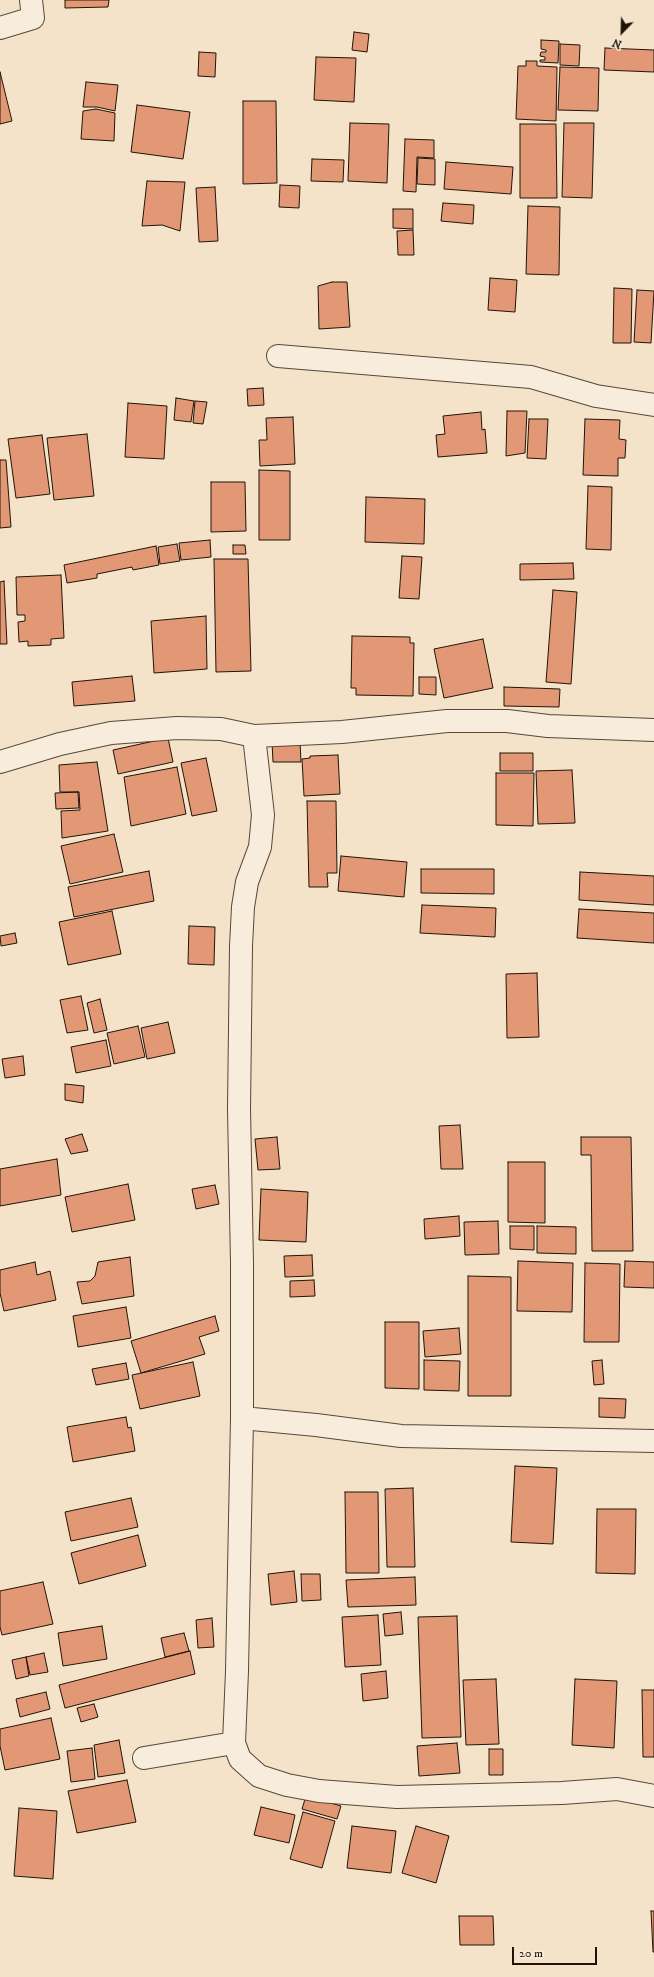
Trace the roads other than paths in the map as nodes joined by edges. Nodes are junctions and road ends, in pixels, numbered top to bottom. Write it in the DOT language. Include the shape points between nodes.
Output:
graph roads {
  1 [pos="31,0"];
  2 [pos="0,28"];
  3 [pos="278,356"];
  4 [pos="654,405"];
  5 [pos="654,730"];
  6 [pos="254,736"];
  7 [pos="0,762"];
  8 [pos="242,1418"];
  9 [pos="654,1441"];
  10 [pos="234,1743"];
  11 [pos="144,1758"];
  12 [pos="654,1796"];
  1 -- 2 [label="street" via="33,18"];
  3 -- 4 [label="street" via="531,377 596,396"];
  5 -- 6 [label="street" via="548,726 507,721 447,721 342,732"];
  6 -- 7 [label="street" via="221,729 177,728 111,733 60,744"];
  6 -- 8 [label="street" via="263,815 260,847 247,882 241,946 239,1109"];
  8 -- 9 [label="street" via="401,1436"];
  8 -- 10 [label="street"];
  10 -- 11 [label="street"];
  10 -- 12 [label="street" via="240,1759 259,1776 318,1791 397,1798 617,1789"];
}
